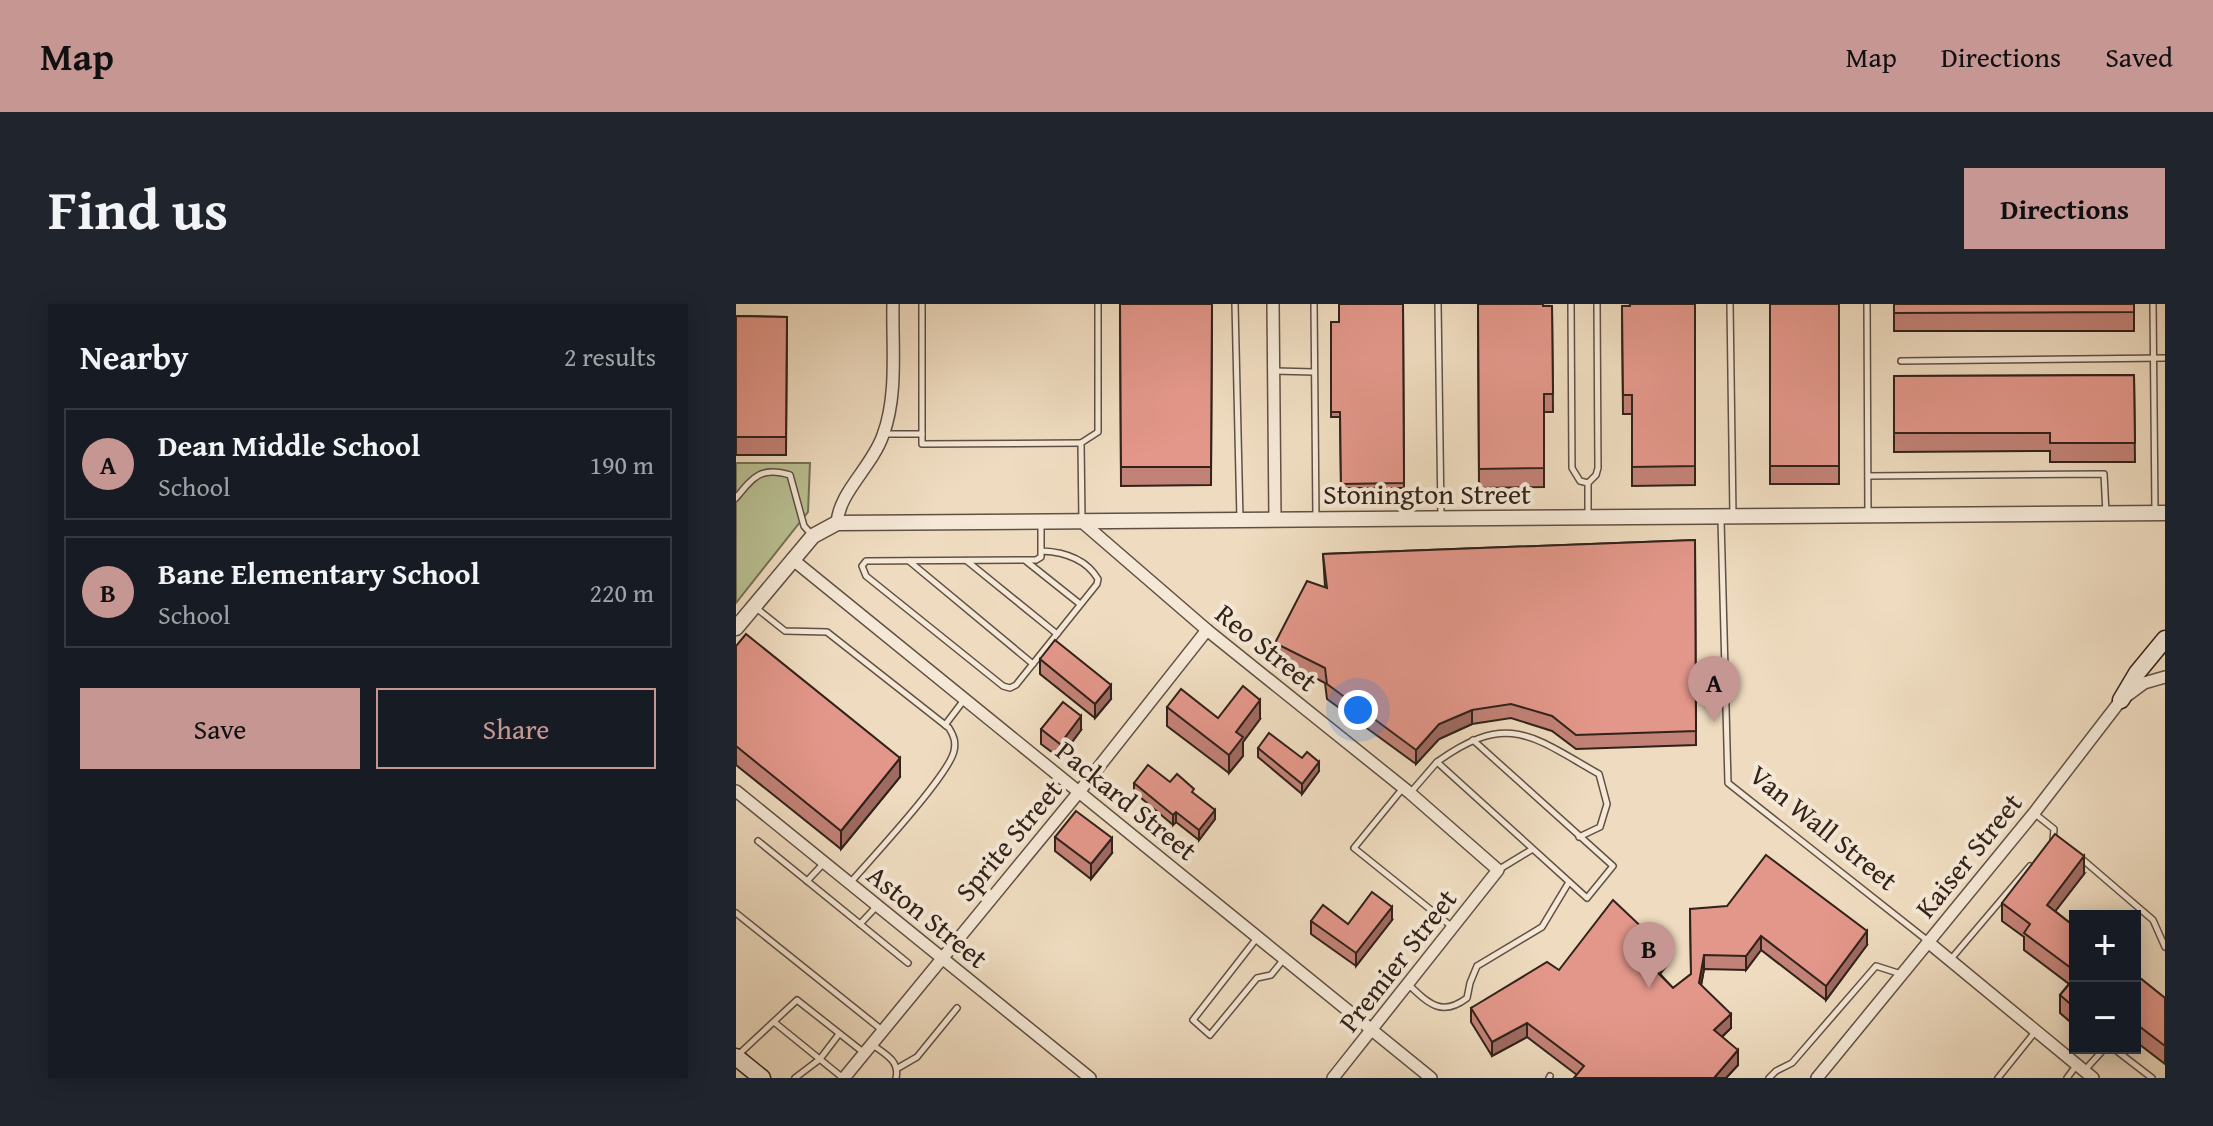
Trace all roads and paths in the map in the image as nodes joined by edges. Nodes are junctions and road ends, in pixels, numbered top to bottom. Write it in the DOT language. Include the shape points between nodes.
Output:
graph roads {
  1 [pos="893,304"];
  2 [pos="922,304"];
  3 [pos="1098,304"];
  4 [pos="1235,304"];
  5 [pos="1273,304"];
  6 [pos="1314,304"];
  7 [pos="1438,304"];
  8 [pos="1571,304"];
  9 [pos="1597,304"];
  10 [pos="1730,304"];
  11 [pos="1867,304"];
  12 [pos="2153,304"];
  13 [pos="2153,358"];
  14 [pos="2165,358"];
  15 [pos="1901,361"];
  16 [pos="1274,371"];
  17 [pos="1314,372"];
  18 [pos="884,434"];
  19 [pos="922,434"];
  20 [pos="1081,443"];
  21 [pos="1868,476"];
  22 [pos="1588,483"];
  23 [pos="736,498"];
  24 [pos="2160,513"];
  25 [pos="2106,514"];
  26 [pos="1868,515"];
  27 [pos="1588,517"];
  28 [pos="1727,517"];
  29 [pos="1275,519"];
  30 [pos="1316,519"];
  31 [pos="1441,519"];
  32 [pos="1240,521"];
  33 [pos="1041,522"];
  34 [pos="1082,522"];
  35 [pos="837,523"];
  36 [pos="813,536"];
  37 [pos="1042,551"];
  38 [pos="792,559"];
  39 [pos="966,560"];
  40 [pos="1025,560"];
  41 [pos="908,561"];
  42 [pos="1081,605"];
  43 [pos="754,606"];
  44 [pos="736,628"];
  45 [pos="1207,630"];
  46 [pos="1057,634"];
  47 [pos="2165,639"];
  48 [pos="1033,664"];
  49 [pos="2165,677"];
  50 [pos="965,699"];
  51 [pos="2121,700"];
  52 [pos="945,725"];
  53 [pos="1473,740"];
  54 [pos="1437,762"];
  55 [pos="1407,790"];
  56 [pos="736,791"];
  57 [pos="1079,792"];
  58 [pos="2034,813"];
  59 [pos="1579,837"];
  60 [pos="2054,839"];
  61 [pos="758,841"];
  62 [pos="2066,848"];
  63 [pos="1531,850"];
  64 [pos="2043,851"];
  65 [pos="2079,858"];
  66 [pos="824,863"];
  67 [pos="2033,863"];
  68 [pos="1498,870"];
  69 [pos="807,881"];
  70 [pos="1569,882"];
  71 [pos="850,883"];
  72 [pos="877,906"];
  73 [pos="736,913"];
  74 [pos="860,924"];
  75 [pos="1453,928"];
  76 [pos="1257,937"];
  77 [pos="1928,942"];
  78 [pos="2165,947"];
  79 [pos="942,958"];
  80 [pos="1284,959"];
  81 [pos="1950,960"];
  82 [pos="908,963"];
  83 [pos="1902,974"];
  84 [pos="1408,984"];
  85 [pos="957,1008"];
  86 [pos="774,1022"];
  87 [pos="1373,1030"];
  88 [pos="2036,1030"];
  89 [pos="883,1031"];
  90 [pos="839,1034"];
  91 [pos="868,1049"];
  92 [pos="2100,1054"];
  93 [pos="2121,1054"];
  94 [pos="736,1057"];
  95 [pos="820,1059"];
  96 [pos="898,1068"];
  97 [pos="2085,1071"];
  98 [pos="1085,1077"];
  99 [pos="762,1078"];
  100 [pos="795,1078"];
  101 [pos="844,1078"];
  102 [pos="896,1078"];
  103 [pos="1333,1078"];
  104 [pos="1431,1078"];
  105 [pos="1769,1078"];
  106 [pos="1817,1078"];
  107 [pos="1998,1078"];
  108 [pos="2067,1078"];
  109 [pos="2152,1078"];
  1 -- 18 [label="street" via="892,389"];
  2 -- 19 [label="lane"];
  3 -- 20 [label="lane" via="1098,432"];
  4 -- 32 [label="lane"];
  5 -- 16 [label="street"];
  6 -- 17 [label="lane"];
  7 -- 31 [label="lane"];
  8 -- 22 [label="lane" via="1572,468 1580,481"];
  9 -- 22 [label="lane" via="1598,468"];
  10 -- 28 [label="lane"];
  11 -- 21 [label="lane"];
  12 -- 13 [label="lane"];
  13 -- 14 [label="lane"];
  13 -- 15 [label="lane"];
  13 -- 24 [label="lane"];
  16 -- 17 [label="lane"];
  16 -- 29 [label="street"];
  17 -- 30 [label="lane"];
  18 -- 19 [label="lane"];
  18 -- 35 [label="street" via="841,501"];
  19 -- 20 [label="lane" via="922,444"];
  20 -- 34 [label="lane"];
  21 -- 25 [label="lane" via="2104,474"];
  21 -- 26 [label="lane"];
  22 -- 27 [label="lane"];
  23 -- 36 [label="lane" via="753,477 774,470 790,475 804,526"];
  24 -- 25 [label="street, Stonington Street"];
  25 -- 26 [label="street, Stonington Street"];
  26 -- 28 [label="street, Stonington Street"];
  27 -- 28 [label="street, Stonington Street"];
  27 -- 31 [label="street, Stonington Street"];
  28 -- 77 [label="lane, Van Wall Street" via="1728,783"];
  29 -- 30 [label="street, Stonington Street"];
  29 -- 32 [label="street, Stonington Street"];
  30 -- 31 [label="street, Stonington Street"];
  32 -- 34 [label="street, Stonington Street"];
  33 -- 34 [label="street, Stonington Street"];
  33 -- 35 [label="street, Stonington Street"];
  33 -- 37 [label="lane"];
  34 -- 45 [label="street, Reo Street"];
  35 -- 36 [label="street, Stonington Street"];
  36 -- 38 [label="street, Stonington Street"];
  37 -- 40 [label="lane" via="1041,557"];
  37 -- 42 [label="lane" via="1062,552 1096,574 1097,584"];
  38 -- 43 [label="street, Stonington Street"];
  38 -- 50 [label="street, Packard Street"];
  39 -- 40 [label="lane"];
  39 -- 41 [label="lane"];
  39 -- 46 [label="lane"];
  40 -- 42 [label="lane"];
  41 -- 48 [label="lane"];
  41 -- 48 [label="lane" via="866,561 862,566 866,576 1003,686 1016,685"];
  42 -- 46 [label="lane"];
  43 -- 44 [label="street, Stonington Street"];
  43 -- 52 [label="lane" via="785,631 827,632"];
  45 -- 55 [label="street, Reo Street"];
  45 -- 57 [label="street, Sprite Street"];
  46 -- 48 [label="lane"];
  47 -- 51 [label="main road"];
  49 -- 51 [label="street, Kaiser Street" via="2144,683"];
  50 -- 52 [label="lane"];
  50 -- 57 [label="street, Packard Street"];
  51 -- 58 [label="street, Kaiser Street"];
  52 -- 71 [label="lane" via="955,741 952,758"];
  53 -- 54 [label="lane"];
  53 -- 59 [label="lane"];
  53 -- 59 [label="lane" via="1496,732 1534,737 1599,774 1607,804 1600,827"];
  54 -- 55 [label="lane"];
  54 -- 63 [label="lane"];
  55 -- 68 [label="street, Reo Street"];
  55 -- 75 [label="lane" via="1354,848"];
  56 -- 66 [label="street, Aston Street"];
  57 -- 76 [label="street, Packard Street"];
  57 -- 79 [label="street, Sprite Street"];
  58 -- 60 [label="lane" via="2054,829"];
  58 -- 77 [label="street, Kaiser Street"];
  59 -- 70 [label="lane" via="1613,866 1587,898"];
  60 -- 62 [label="lane"];
  60 -- 64 [label="lane"];
  61 -- 69 [label="lane"];
  63 -- 68 [label="lane"];
  63 -- 70 [label="lane"];
  65 -- 78 [label="lane" via="2153,920"];
  66 -- 69 [label="lane"];
  66 -- 71 [label="street, Aston Street"];
  67 -- 81 [label="lane"];
  68 -- 75 [label="street, Premier Street"];
  69 -- 74 [label="lane"];
  70 -- 84 [label="lane" via="1542,927 1477,966 1467,998 1457,1005 1431,1005"];
  71 -- 72 [label="street, Aston Street"];
  72 -- 74 [label="lane"];
  72 -- 79 [label="street, Aston Street"];
  73 -- 89 [label="lane"];
  74 -- 82 [label="lane"];
  75 -- 84 [label="street, Premier Street"];
  76 -- 80 [label="street, Packard Street"];
  76 -- 80 [label="lane" via="1193,1020 1210,1035 1257,978 1271,975"];
  77 -- 81 [label="street, Van Wall Street"];
  77 -- 83 [label="street, Kaiser Street"];
  79 -- 89 [label="street, Sprite Street"];
  79 -- 98 [label="street, Aston Street"];
  80 -- 87 [label="street, Packard Street"];
  81 -- 88 [label="street, Van Wall Street"];
  83 -- 105 [label="lane" via="1876,966 1792,1063"];
  83 -- 106 [label="street, Kaiser Street"];
  84 -- 87 [label="street, Premier Street"];
  85 -- 96 [label="lane" via="917,1057"];
  86 -- 90 [label="lane" via="797,1000"];
  86 -- 94 [label="lane"];
  86 -- 95 [label="lane"];
  87 -- 103 [label="street, Premier Street"];
  87 -- 104 [label="street, Packard Street"];
  88 -- 97 [label="street, Van Wall Street"];
  88 -- 107 [label="lane"];
  89 -- 91 [label="street, Sprite Street"];
  90 -- 91 [label="lane"];
  90 -- 95 [label="lane"];
  91 -- 96 [label="lane"];
  91 -- 101 [label="street, Sprite Street"];
  92 -- 97 [label="lane"];
  93 -- 109 [label="lane"];
  94 -- 99 [label="main road"];
  95 -- 100 [label="lane"];
  95 -- 101 [label="lane"];
  96 -- 102 [label="lane"];
  97 -- 108 [label="lane"];
}
